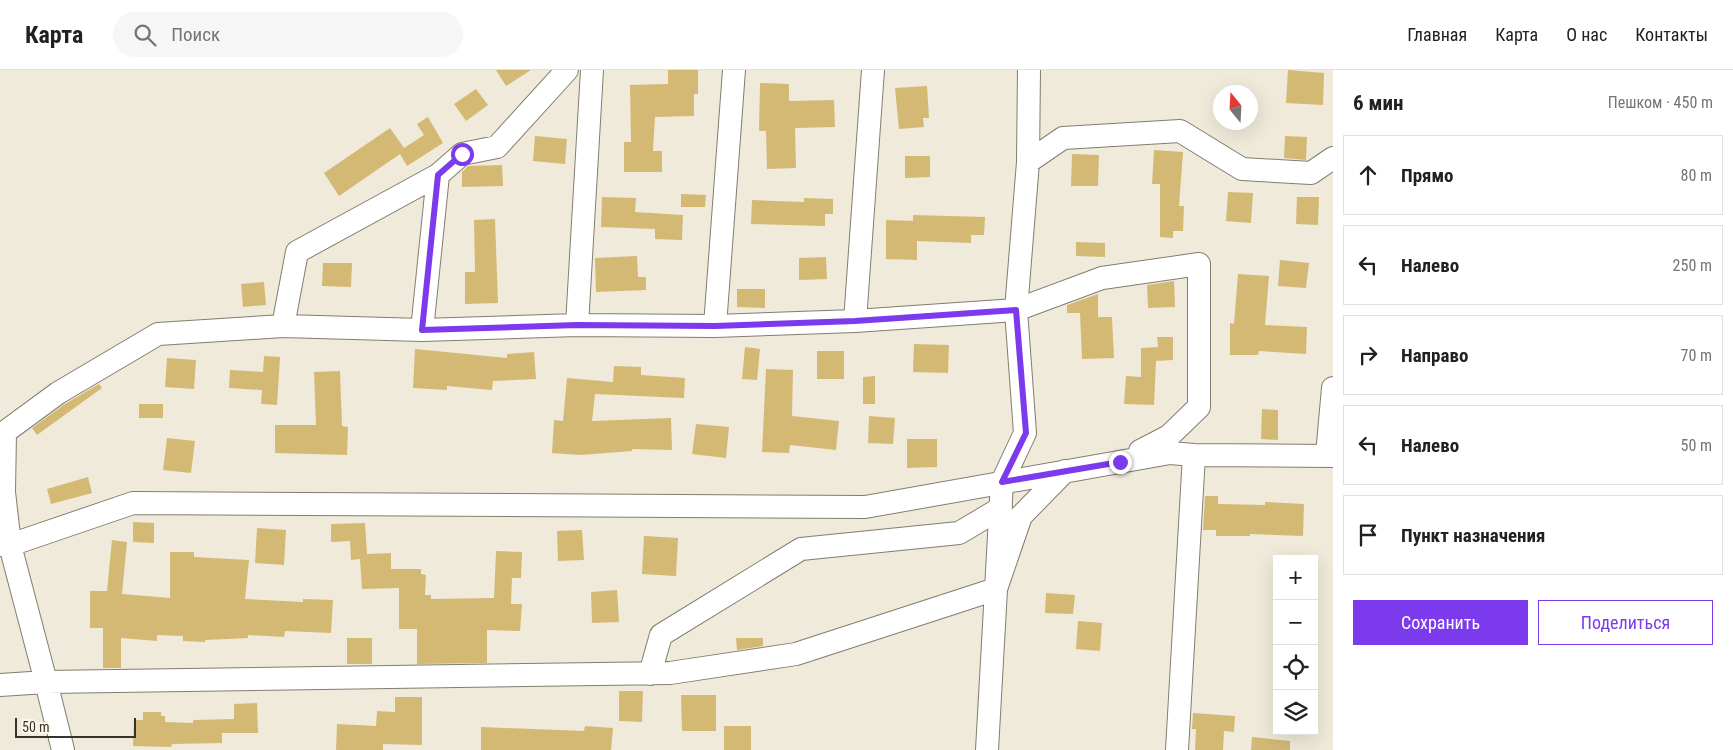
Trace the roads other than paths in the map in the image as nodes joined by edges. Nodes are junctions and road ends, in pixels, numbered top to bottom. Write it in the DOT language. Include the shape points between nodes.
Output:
graph roads {
  1 [pos="567,70"];
  2 [pos="592,70"];
  3 [pos="734,70"];
  4 [pos="874,70"];
  5 [pos="1029,70"];
  6 [pos="1333,158"];
  7 [pos="1028,162"];
  8 [pos="438,175"];
  9 [pos="1016,310"];
  10 [pos="855,321"];
  11 [pos="577,325"];
  12 [pos="283,326"];
  13 [pos="715,326"];
  14 [pos="422,330"];
  15 [pos="1333,388"];
  16 [pos="1194,455"];
  17 [pos="1330,456"];
  18 [pos="1120,462"];
  19 [pos="1065,471"];
  20 [pos="1002,482"];
  21 [pos="1001,508"];
  22 [pos="5,545"];
  23 [pos="996,589"];
  24 [pos="650,674"];
  25 [pos="46,682"];
  26 [pos="0,685"];
  27 [pos="64,750"];
  28 [pos="986,750"];
  29 [pos="1177,750"];
  1 -- 8 [label="street" via="497,146 462,154"];
  2 -- 11 [label="street"];
  3 -- 13 [label="street"];
  4 -- 10 [label="street"];
  5 -- 7 [label="street"];
  6 -- 7 [label="street" via="1310,173 1242,169 1180,131 1063,138"];
  7 -- 9 [label="street"];
  8 -- 12 [label="street" via="297,252"];
  8 -- 14 [label="street"];
  9 -- 10 [label="street"];
  9 -- 18 [label="street" via="1102,278 1199,264 1199,406 1169,436"];
  9 -- 20 [label="street" via="1026,433"];
  10 -- 13 [label="street"];
  11 -- 13 [label="street"];
  11 -- 14 [label="street"];
  12 -- 14 [label="street"];
  12 -- 22 [label="street" via="158,334 58,393 5,432"];
  15 -- 17 [label="street"];
  16 -- 17 [label="street"];
  16 -- 18 [label="street" via="1170,453"];
  16 -- 29 [label="street"];
  18 -- 19 [label="street"];
  19 -- 20 [label="street"];
  19 -- 23 [label="street" via="1020,516"];
  20 -- 21 [label="street"];
  20 -- 22 [label="street" via="865,507 133,503"];
  21 -- 23 [label="street"];
  21 -- 24 [label="street" via="959,533 801,550 661,635"];
  22 -- 25 [label="street"];
  23 -- 24 [label="street" via="796,654 670,674"];
  23 -- 28 [label="street"];
  24 -- 25 [label="street"];
  25 -- 26 [label="street"];
  25 -- 27 [label="street"];
}
